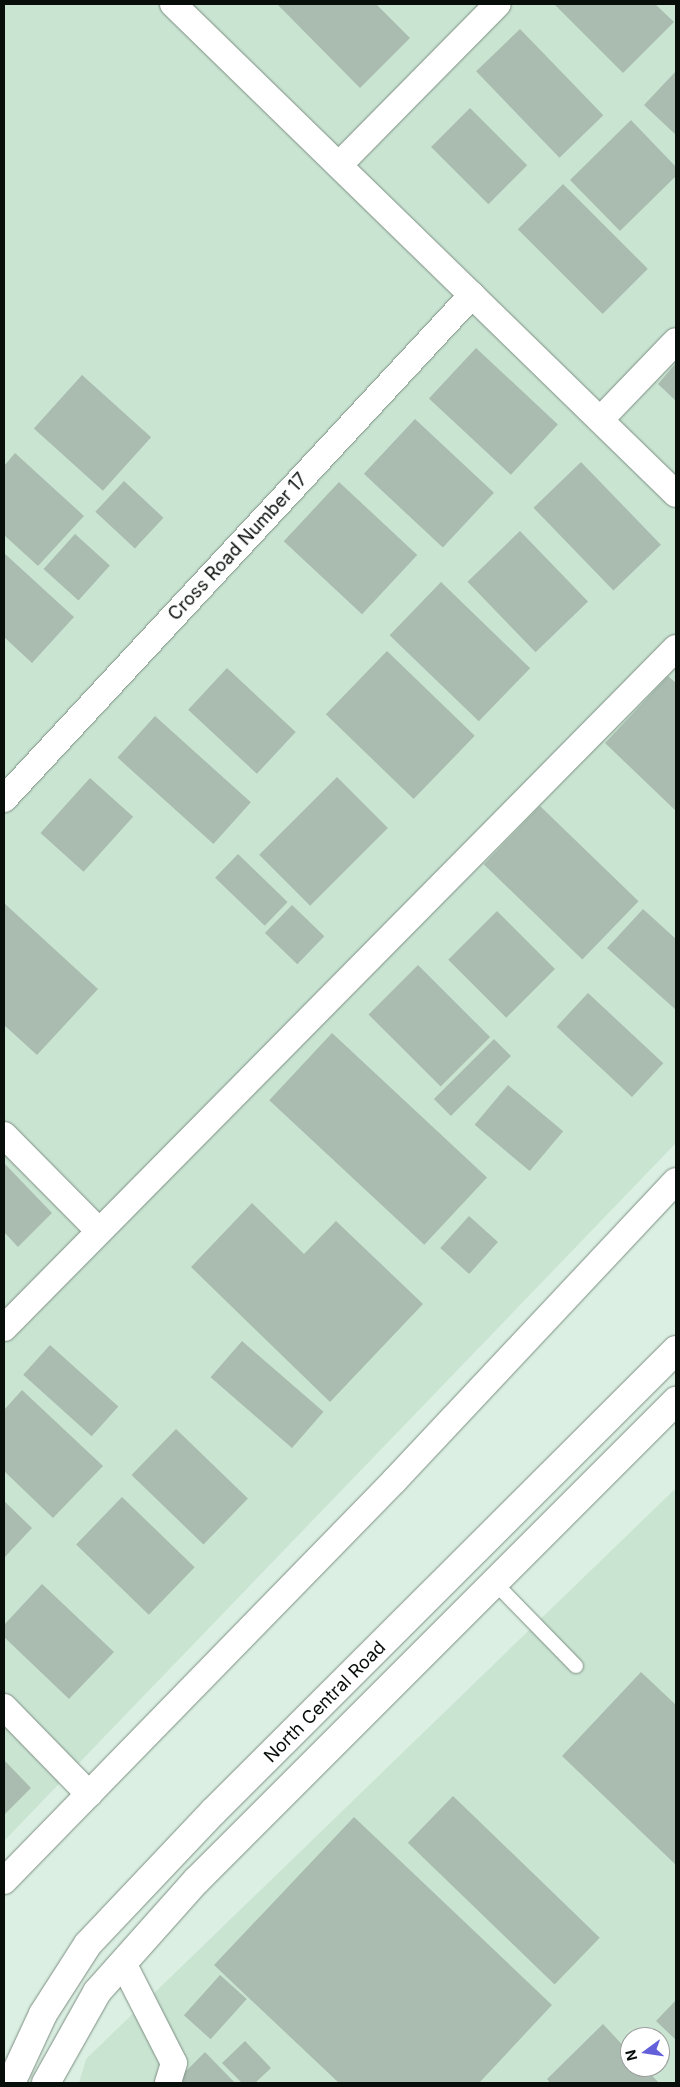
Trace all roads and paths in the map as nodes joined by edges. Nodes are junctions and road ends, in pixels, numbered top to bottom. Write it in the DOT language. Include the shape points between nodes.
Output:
graph roads {
  1 [pos="173,4"];
  2 [pos="498,4"];
  3 [pos="339,165"];
  4 [pos="472,295"];
  5 [pos="676,341"];
  6 [pos="600,419"];
  7 [pos="676,494"];
  8 [pos="676,648"];
  9 [pos="4,800"];
  10 [pos="4,1134"];
  11 [pos="676,1181"];
  12 [pos="99,1232"];
  13 [pos="4,1328"];
  14 [pos="676,1350"];
  15 [pos="676,1401"];
  16 [pos="495,1583"];
  17 [pos="576,1666"];
  18 [pos="4,1708"];
  19 [pos="89,1794"];
  20 [pos="4,1881"];
  21 [pos="123,1963"];
  22 [pos="11,2083"];
  23 [pos="46,2083"];
  24 [pos="168,2083"];
  1 -- 3 [label="street"];
  2 -- 3 [label="street"];
  3 -- 4 [label="street"];
  4 -- 6 [label="street"];
  4 -- 9 [label="street, Cross Road Number 17"];
  5 -- 6 [label="street"];
  6 -- 7 [label="street"];
  8 -- 12 [label="street"];
  10 -- 12 [label="street"];
  11 -- 19 [label="street" via="395,1480"];
  12 -- 13 [label="street"];
  14 -- 22 [label="main road, North Central Road" via="213,1812 88,1944 43,2014"];
  15 -- 16 [label="main road, North Central Road"];
  16 -- 17 [label="lane"];
  16 -- 21 [label="main road, North Central Road" via="196,1881"];
  18 -- 19 [label="street"];
  19 -- 20 [label="street"];
  21 -- 23 [label="main road, North Central Road" via="97,1992"];
  21 -- 24 [label="street" via="174,2063"];
}
